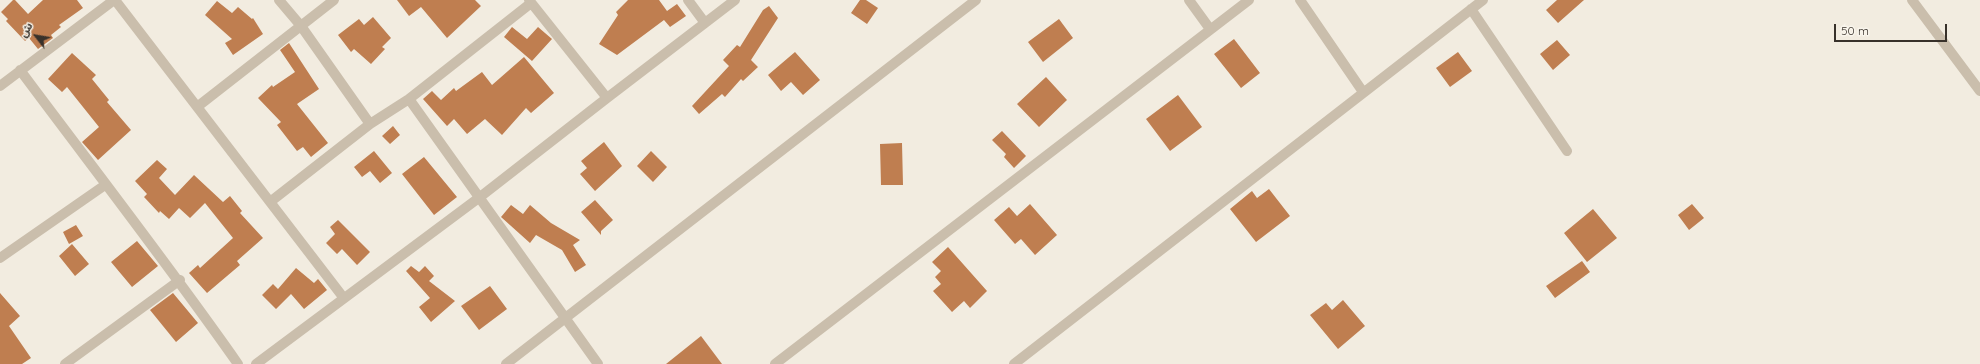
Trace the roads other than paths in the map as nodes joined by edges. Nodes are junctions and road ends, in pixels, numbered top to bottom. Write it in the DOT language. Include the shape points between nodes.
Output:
graph roads {
  1 [pos="114,0"];
  2 [pos="279,0"];
  3 [pos="334,0"];
  4 [pos="688,0"];
  5 [pos="735,0"];
  6 [pos="976,0"];
  7 [pos="1189,0"];
  8 [pos="1249,0"];
  9 [pos="1300,0"];
  10 [pos="1483,0"];
  11 [pos="1912,0"];
  12 [pos="530,1"];
  13 [pos="1471,9"];
  14 [pos="705,23"];
  15 [pos="301,26"];
  16 [pos="1210,29"];
  17 [pos="20,70"];
  18 [pos="0,86"];
  19 [pos="1980,91"];
  20 [pos="1363,92"];
  21 [pos="606,98"];
  22 [pos="409,99"];
  23 [pos="197,107"];
  24 [pos="370,124"];
  25 [pos="1566,151"];
  26 [pos="105,184"];
  27 [pos="480,197"];
  28 [pos="270,202"];
  29 [pos="0,258"];
  30 [pos="180,280"];
  31 [pos="343,297"];
  32 [pos="566,318"];
  33 [pos="64,364"];
  34 [pos="238,364"];
  35 [pos="256,364"];
  36 [pos="506,364"];
  37 [pos="598,364"];
  38 [pos="775,364"];
  39 [pos="1014,364"];
  1 -- 17 [label="street"];
  1 -- 23 [label="street"];
  2 -- 15 [label="street"];
  3 -- 15 [label="street"];
  4 -- 14 [label="street"];
  5 -- 14 [label="street"];
  6 -- 32 [label="street"];
  7 -- 16 [label="street"];
  8 -- 16 [label="street"];
  9 -- 20 [label="street"];
  10 -- 13 [label="street"];
  11 -- 19 [label="street"];
  12 -- 21 [label="street"];
  12 -- 22 [label="street"];
  13 -- 20 [label="street"];
  13 -- 25 [label="street"];
  14 -- 21 [label="street"];
  15 -- 23 [label="street"];
  15 -- 24 [label="street"];
  16 -- 38 [label="street"];
  17 -- 18 [label="street"];
  17 -- 26 [label="street"];
  20 -- 39 [label="street"];
  21 -- 27 [label="street"];
  22 -- 24 [label="street"];
  22 -- 27 [label="street"];
  23 -- 28 [label="street"];
  24 -- 28 [label="street"];
  26 -- 29 [label="street"];
  26 -- 30 [label="street"];
  27 -- 31 [label="street"];
  27 -- 32 [label="street"];
  28 -- 31 [label="street"];
  30 -- 33 [label="street"];
  30 -- 34 [label="street"];
  31 -- 35 [label="street"];
  32 -- 36 [label="street"];
  32 -- 37 [label="street"];
}
